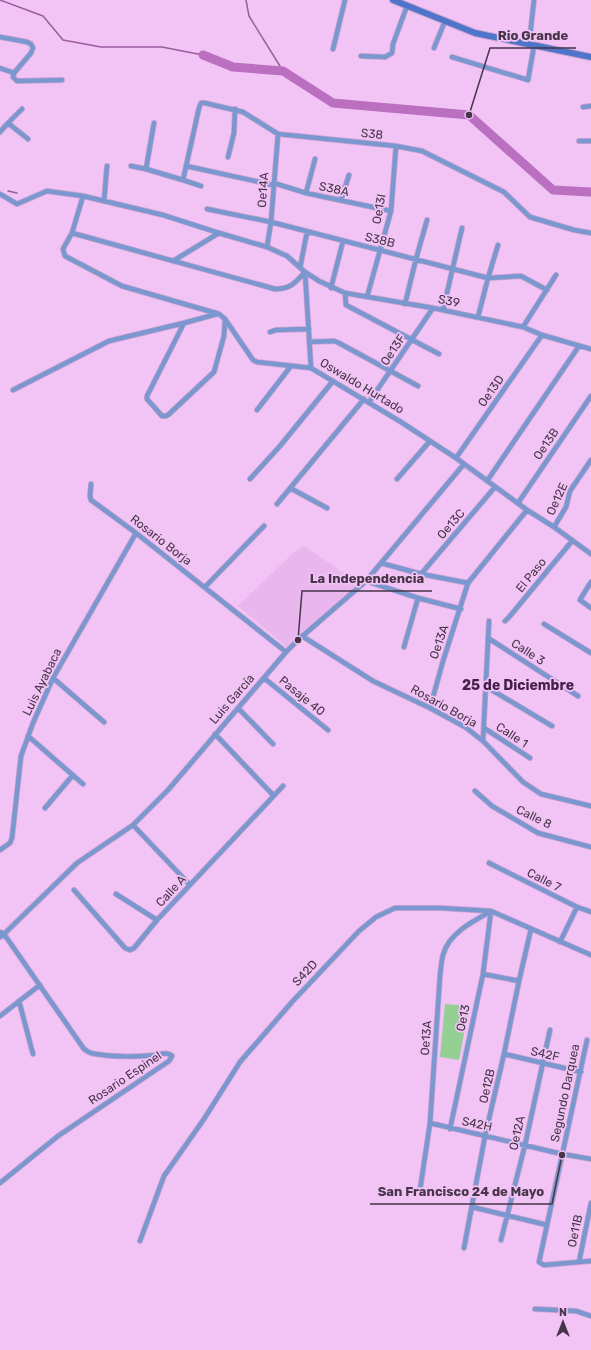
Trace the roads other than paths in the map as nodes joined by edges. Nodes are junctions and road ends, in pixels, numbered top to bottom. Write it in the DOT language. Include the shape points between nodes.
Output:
graph roads {
  1 [pos="345,0"];
  2 [pos="393,0"];
  3 [pos="534,0"];
  4 [pos="407,6"];
  5 [pos="445,21"];
  6 [pos="0,38"];
  7 [pos="531,45"];
  8 [pos="434,48"];
  9 [pos="333,49"];
  10 [pos="361,56"];
  11 [pos="452,57"];
  12 [pos="591,57"];
  13 [pos="0,68"];
  14 [pos="14,73"];
  15 [pos="62,80"];
  16 [pos="591,106"];
  17 [pos="583,107"];
  18 [pos="22,109"];
  19 [pos="235,109"];
  20 [pos="8,123"];
  21 [pos="154,123"];
  22 [pos="0,132"];
  23 [pos="278,134"];
  24 [pos="28,139"];
  25 [pos="579,141"];
  26 [pos="591,141"];
  27 [pos="396,146"];
  28 [pos="228,157"];
  29 [pos="314,159"];
  30 [pos="107,166"];
  31 [pos="131,166"];
  32 [pos="186,166"];
  33 [pos="146,170"];
  34 [pos="349,175"];
  35 [pos="183,180"];
  36 [pos="273,185"];
  37 [pos="201,186"];
  38 [pos="306,193"];
  39 [pos="0,194"];
  40 [pos="83,196"];
  41 [pos="341,200"];
  42 [pos="104,201"];
  43 [pos="207,209"];
  44 [pos="391,211"];
  45 [pos="427,220"];
  46 [pos="271,222"];
  47 [pos="462,228"];
  48 [pos="307,232"];
  49 [pos="72,233"];
  50 [pos="591,233"];
  51 [pos="219,234"];
  52 [pos="343,241"];
  53 [pos="498,245"];
  54 [pos="267,247"];
  55 [pos="380,250"];
  56 [pos="173,260"];
  57 [pos="416,260"];
  58 [pos="300,268"];
  59 [pos="452,269"];
  60 [pos="305,272"];
  61 [pos="556,275"];
  62 [pos="488,278"];
  63 [pos="331,288"];
  64 [pos="547,290"];
  65 [pos="345,293"];
  66 [pos="367,297"];
  67 [pos="406,304"];
  68 [pos="434,308"];
  69 [pos="443,310"];
  70 [pos="219,314"];
  71 [pos="478,317"];
  72 [pos="225,319"];
  73 [pos="184,323"];
  74 [pos="523,327"];
  75 [pos="308,329"];
  76 [pos="270,332"];
  77 [pos="542,335"];
  78 [pos="412,340"];
  79 [pos="309,342"];
  80 [pos="579,346"];
  81 [pos="591,350"];
  82 [pos="439,354"];
  83 [pos="291,366"];
  84 [pos="311,368"];
  85 [pos="390,371"];
  86 [pos="333,381"];
  87 [pos="418,386"];
  88 [pos="13,390"];
  89 [pos="591,396"];
  90 [pos="364,399"];
  91 [pos="369,402"];
  92 [pos="257,410"];
  93 [pos="430,441"];
  94 [pos="456,458"];
  95 [pos="591,460"];
  96 [pos="464,464"];
  97 [pos="250,479"];
  98 [pos="397,479"];
  99 [pos="487,481"];
  100 [pos="91,484"];
  101 [pos="495,487"];
  102 [pos="290,488"];
  103 [pos="518,503"];
  104 [pos="277,504"];
  105 [pos="327,508"];
  106 [pos="527,510"];
  107 [pos="264,526"];
  108 [pos="554,528"];
  109 [pos="136,532"];
  110 [pos="572,541"];
  111 [pos="591,554"];
  112 [pos="381,563"];
  113 [pos="421,574"];
  114 [pos="366,581"];
  115 [pos="591,582"];
  116 [pos="468,583"];
  117 [pos="205,587"];
  118 [pos="418,598"];
  119 [pos="591,608"];
  120 [pos="461,609"];
  121 [pos="489,621"];
  122 [pos="504,621"];
  123 [pos="544,624"];
  124 [pos="302,636"];
  125 [pos="488,638"];
  126 [pos="404,647"];
  127 [pos="286,652"];
  128 [pos="591,653"];
  129 [pos="52,678"];
  130 [pos="264,678"];
  131 [pos="485,686"];
  132 [pos="578,696"];
  133 [pos="238,708"];
  134 [pos="430,708"];
  135 [pos="104,722"];
  136 [pos="552,726"];
  137 [pos="484,728"];
  138 [pos="328,730"];
  139 [pos="215,734"];
  140 [pos="28,736"];
  141 [pos="483,741"];
  142 [pos="273,744"];
  143 [pos="530,758"];
  144 [pos="73,775"];
  145 [pos="83,784"];
  146 [pos="283,786"];
  147 [pos="475,791"];
  148 [pos="273,795"];
  149 [pos="591,806"];
  150 [pos="45,808"];
  151 [pos="133,825"];
  152 [pos="591,847"];
  153 [pos="0,850"];
  154 [pos="489,863"];
  155 [pos="190,885"];
  156 [pos="74,890"];
  157 [pos="116,894"];
  158 [pos="577,907"];
  159 [pos="491,911"];
  160 [pos="591,912"];
  161 [pos="157,920"];
  162 [pos="531,929"];
  163 [pos="1,934"];
  164 [pos="560,942"];
  165 [pos="591,955"];
  166 [pos="483,974"];
  167 [pos="519,981"];
  168 [pos="40,985"];
  169 [pos="19,1001"];
  170 [pos="0,1016"];
  171 [pos="550,1030"];
  172 [pos="587,1040"];
  173 [pos="33,1054"];
  174 [pos="504,1054"];
  175 [pos="543,1064"];
  176 [pos="581,1072"];
  177 [pos="430,1123"];
  178 [pos="450,1129"];
  179 [pos="485,1136"];
  180 [pos="525,1145"];
  181 [pos="562,1154"];
  182 [pos="591,1159"];
  183 [pos="0,1182"];
  184 [pos="420,1190"];
  185 [pos="591,1203"];
  186 [pos="472,1207"];
  187 [pos="507,1214"];
  188 [pos="547,1225"];
  189 [pos="501,1240"];
  190 [pos="140,1241"];
  191 [pos="464,1248"];
  192 [pos="579,1262"];
  193 [pos="591,1262"];
  194 [pos="535,1309"];
  195 [pos="591,1316"];
  1 -- 9 [label="street"];
  2 -- 4 [label="street"];
  3 -- 7 [label="street"];
  4 -- 5 [label="street"];
  4 -- 10 [label="street" via="392,53 385,57"];
  5 -- 7 [label="street" via="475,33"];
  5 -- 8 [label="street"];
  6 -- 14 [label="street" via="27,42 33,48"];
  7 -- 11 [label="street" via="528,80"];
  7 -- 12 [label="street"];
  13 -- 14 [label="street"];
  14 -- 15 [label="street" via="13,77 18,81"];
  16 -- 17 [label="street"];
  18 -- 20 [label="street"];
  19 -- 23 [label="street, S38"];
  19 -- 28 [label="street" via="234,133"];
  19 -- 32 [label="street, S38" via="201,103"];
  20 -- 22 [label="street"];
  20 -- 24 [label="street"];
  21 -- 33 [label="street"];
  23 -- 27 [label="street, S38"];
  23 -- 36 [label="street, Oe14A"];
  25 -- 26 [label="street"];
  27 -- 44 [label="street, Oe13I"];
  27 -- 50 [label="street, S38" via="425,152 504,192 534,220"];
  29 -- 38 [label="street"];
  30 -- 42 [label="street"];
  31 -- 33 [label="street"];
  32 -- 35 [label="street, S38"];
  32 -- 36 [label="street"];
  33 -- 35 [label="street"];
  34 -- 41 [label="street"];
  35 -- 37 [label="street"];
  36 -- 38 [label="street, S38A"];
  36 -- 46 [label="street, Oe14A"];
  38 -- 41 [label="street, S38A"];
  39 -- 40 [label="street" via="18,204 47,191"];
  40 -- 42 [label="street"];
  40 -- 49 [label="street"];
  41 -- 44 [label="street, S38A"];
  42 -- 51 [label="street" via="163,215"];
  43 -- 46 [label="street, S38B"];
  44 -- 55 [label="street, Oe13I"];
  45 -- 57 [label="street"];
  46 -- 48 [label="street, S38B"];
  46 -- 54 [label="street, Oe14A"];
  47 -- 59 [label="street"];
  48 -- 52 [label="street, S38B"];
  48 -- 58 [label="street"];
  49 -- 56 [label="street"];
  49 -- 70 [label="street" via="63,249 65,256 122,286"];
  51 -- 54 [label="street"];
  51 -- 56 [label="street"];
  52 -- 55 [label="street, S38B"];
  52 -- 63 [label="street"];
  53 -- 62 [label="street"];
  54 -- 58 [label="street" via="287,256"];
  55 -- 57 [label="street, S38B"];
  55 -- 66 [label="street, Oe13I"];
  56 -- 60 [label="street" via="275,289 288,288"];
  57 -- 59 [label="street, S38B"];
  57 -- 67 [label="street"];
  58 -- 60 [label="street"];
  59 -- 62 [label="street, S38B"];
  59 -- 69 [label="street"];
  60 -- 63 [label="street, S39"];
  60 -- 75 [label="street, Oswaldo Hurtado"];
  61 -- 64 [label="street"];
  62 -- 64 [label="street, S38B" via="521,276"];
  62 -- 71 [label="street"];
  63 -- 65 [label="street, S39"];
  64 -- 74 [label="street"];
  65 -- 66 [label="street, S39"];
  65 -- 78 [label="street" via="346,305"];
  66 -- 67 [label="street, S39"];
  67 -- 68 [label="street, S39"];
  68 -- 69 [label="street, S39"];
  68 -- 78 [label="street, Oe13F"];
  69 -- 71 [label="street, S39"];
  70 -- 72 [label="street"];
  70 -- 73 [label="street"];
  71 -- 74 [label="street, S39"];
  72 -- 73 [label="street" via="224,336 214,372 168,415 162,416 147,396"];
  72 -- 83 [label="street" via="253,360"];
  73 -- 88 [label="street" via="109,340"];
  74 -- 77 [label="street, S39"];
  75 -- 76 [label="street"];
  75 -- 79 [label="street, Oswaldo Hurtado"];
  77 -- 80 [label="street, S39"];
  77 -- 94 [label="street, Oe13D"];
  78 -- 82 [label="street"];
  78 -- 85 [label="street, Oe13F"];
  79 -- 84 [label="street, Oswaldo Hurtado"];
  79 -- 85 [label="street" via="334,341"];
  80 -- 81 [label="street, S39"];
  80 -- 99 [label="street"];
  83 -- 84 [label="street"];
  83 -- 92 [label="street"];
  84 -- 86 [label="street, Oswaldo Hurtado"];
  85 -- 87 [label="street"];
  85 -- 91 [label="street, Oe13F"];
  86 -- 90 [label="street, Oswaldo Hurtado"];
  86 -- 97 [label="street"];
  89 -- 103 [label="street, Oe13B"];
  90 -- 91 [label="street, Oswaldo Hurtado"];
  90 -- 102 [label="street"];
  91 -- 93 [label="street, Oswaldo Hurtado"];
  93 -- 94 [label="street, Oswaldo Hurtado"];
  93 -- 98 [label="street"];
  94 -- 96 [label="street, Oswaldo Hurtado"];
  95 -- 108 [label="street, Oe12E" via="570,491 566,507"];
  96 -- 99 [label="street, Oswaldo Hurtado"];
  96 -- 112 [label="street, Luis García"];
  99 -- 101 [label="street, Oswaldo Hurtado"];
  100 -- 109 [label="street, Rosario Borja" via="91,500"];
  101 -- 103 [label="street, Oswaldo Hurtado"];
  101 -- 113 [label="street, Oe13C"];
  102 -- 104 [label="street"];
  102 -- 105 [label="street"];
  103 -- 106 [label="street, Oswaldo Hurtado"];
  106 -- 108 [label="street, Oswaldo Hurtado"];
  106 -- 116 [label="street"];
  107 -- 117 [label="street"];
  108 -- 110 [label="street, Oswaldo Hurtado"];
  109 -- 117 [label="street, Rosario Borja"];
  109 -- 129 [label="street, Luis Ayabaca"];
  110 -- 111 [label="street, Oswaldo Hurtado"];
  110 -- 122 [label="street, El Paso"];
  112 -- 113 [label="street"];
  112 -- 114 [label="street, Luis García"];
  113 -- 116 [label="street"];
  114 -- 118 [label="street"];
  114 -- 124 [label="street, Luis García"];
  115 -- 119 [label="street" via="580,600"];
  116 -- 120 [label="street, Oe13A"];
  117 -- 127 [label="street, Rosario Borja"];
  118 -- 120 [label="street"];
  118 -- 126 [label="street"];
  120 -- 134 [label="street, Oe13A"];
  121 -- 125 [label="street"];
  123 -- 128 [label="street"];
  124 -- 127 [label="street, Luis García"];
  124 -- 134 [label="street, Rosario Borja" via="373,681"];
  125 -- 131 [label="street"];
  125 -- 132 [label="street, Calle 3"];
  127 -- 130 [label="street, Luis García"];
  129 -- 135 [label="street"];
  129 -- 140 [label="street, Luis Ayabaca"];
  130 -- 133 [label="street, Luis García"];
  130 -- 138 [label="street, Pasaje 40"];
  131 -- 136 [label="street"];
  131 -- 137 [label="street"];
  133 -- 139 [label="street, Luis García"];
  133 -- 142 [label="street"];
  134 -- 141 [label="street, Rosario Borja" via="465,727"];
  137 -- 141 [label="street"];
  137 -- 143 [label="street, Calle 1"];
  139 -- 148 [label="street"];
  139 -- 151 [label="street, Luis García" via="168,790"];
  140 -- 144 [label="street"];
  140 -- 153 [label="street, Luis Ayabaca" via="21,756 12,838 10,843"];
  141 -- 149 [label="street, Rosario Borja" via="523,782 541,794"];
  144 -- 145 [label="street"];
  144 -- 150 [label="street"];
  146 -- 148 [label="street, Calle A"];
  147 -- 152 [label="street, Calle 8" via="492,806 538,833"];
  148 -- 155 [label="street, Calle A"];
  151 -- 155 [label="street"];
  151 -- 163 [label="street, Luis García" via="77,862"];
  154 -- 158 [label="street, Calle 7"];
  155 -- 161 [label="street, Calle A"];
  156 -- 161 [label="street, Calle A" via="126,949 134,948"];
  157 -- 161 [label="street"];
  158 -- 160 [label="street, Calle 7"];
  158 -- 164 [label="street"];
  159 -- 162 [label="street, S42D"];
  159 -- 166 [label="street, Oe13"];
  159 -- 177 [label="street, Oe13A" via="454,934 443,953"];
  159 -- 190 [label="street, S42D" via="395,908 376,917 359,931 240,1062 164,1176"];
  162 -- 164 [label="street, S42D"];
  162 -- 167 [label="street, Oe12B"];
  163 -- 168 [label="street, Rosario Espinel"];
  164 -- 165 [label="street, S42D"];
  166 -- 167 [label="street"];
  166 -- 178 [label="street, Oe13"];
  167 -- 174 [label="street, Oe12B"];
  168 -- 169 [label="street"];
  168 -- 183 [label="street, Rosario Espinel" via="89,1053 167,1053 172,1056 169,1061 58,1136"];
  169 -- 170 [label="street"];
  169 -- 173 [label="street"];
  171 -- 175 [label="street, Oe12A"];
  172 -- 176 [label="street, Segundo Darquea"];
  174 -- 175 [label="street, S42F"];
  174 -- 179 [label="street, Oe12B"];
  175 -- 176 [label="street, S42F"];
  175 -- 180 [label="street, Oe12A"];
  176 -- 181 [label="street, Segundo Darquea"];
  177 -- 178 [label="street, S42H"];
  177 -- 184 [label="street, Oe13A"];
  178 -- 179 [label="street, S42H"];
  179 -- 180 [label="street, S42H"];
  179 -- 186 [label="street, Oe12B"];
  180 -- 181 [label="street, S42H"];
  180 -- 187 [label="street, Oe12A"];
  181 -- 182 [label="street, S42H"];
  181 -- 188 [label="street, Segundo Darquea"];
  185 -- 192 [label="street, Oe11B"];
  186 -- 187 [label="street"];
  186 -- 191 [label="street, Oe12B"];
  187 -- 188 [label="street"];
  187 -- 189 [label="street, Oe12A"];
  188 -- 192 [label="street, Segundo Darquea" via="540,1264"];
  192 -- 193 [label="street, Segundo Darquea"];
  194 -- 195 [label="street" via="576,1311"];
}
